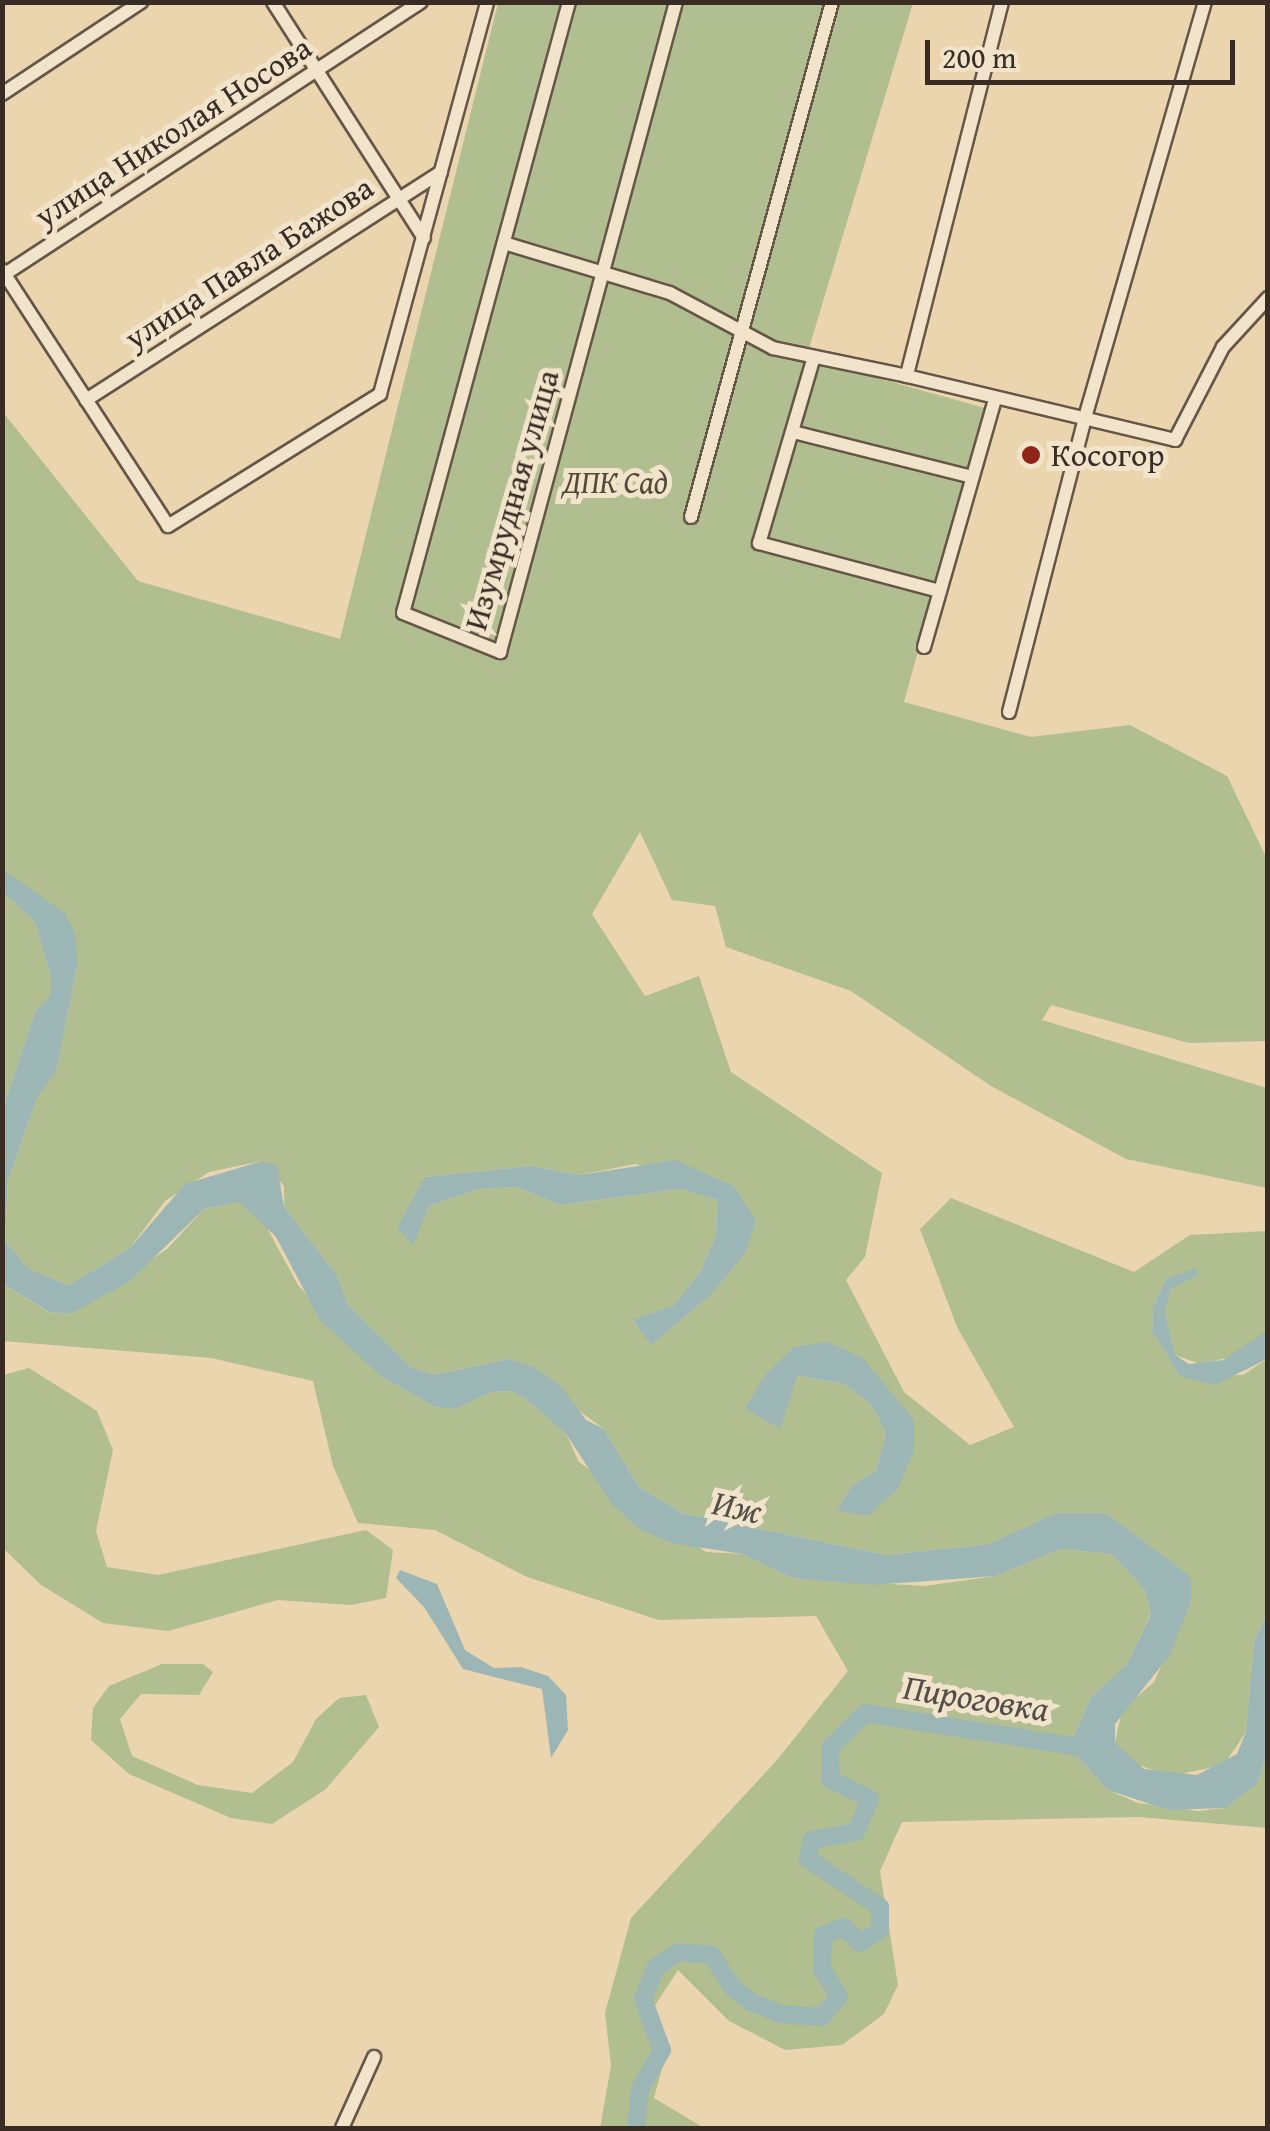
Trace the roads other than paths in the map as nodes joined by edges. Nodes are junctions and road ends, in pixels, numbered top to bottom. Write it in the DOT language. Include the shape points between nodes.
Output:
graph roads {
  1 [pos="141,2"];
  2 [pos="273,2"];
  3 [pos="420,2"];
  4 [pos="487,2"];
  5 [pos="569,2"];
  6 [pos="676,2"];
  7 [pos="832,2"];
  8 [pos="1002,2"];
  9 [pos="1205,2"];
  10 [pos="317,70"];
  11 [pos="2,94"];
  12 [pos="441,172"];
  13 [pos="399,199"];
  14 [pos="424,238"];
  15 [pos="504,243"];
  16 [pos="4,272"];
  17 [pos="604,272"];
  18 [pos="1268,298"];
  19 [pos="744,332"];
  20 [pos="813,360"];
  21 [pos="908,376"];
  22 [pos="86,400"];
  23 [pos="994,400"];
  24 [pos="1084,421"];
  25 [pos="793,432"];
  26 [pos="972,477"];
  27 [pos="691,517"];
  28 [pos="940,591"];
  29 [pos="924,646"];
  30 [pos="1009,712"];
  31 [pos="374,2056"];
  32 [pos="342,2128"];
  1 -- 11 [label="street"];
  2 -- 10 [label="street"];
  3 -- 10 [label="street, улица Николая Носова"];
  4 -- 12 [label="street"];
  5 -- 15 [label="street, Изумрудная улица"];
  6 -- 17 [label="street, Изумрудная улица"];
  7 -- 19 [label="street"];
  8 -- 21 [label="street"];
  9 -- 24 [label="street"];
  10 -- 13 [label="street"];
  10 -- 16 [label="street, улица Николая Носова"];
  12 -- 13 [label="street, улица Павла Бажова"];
  12 -- 14 [label="street"];
  13 -- 14 [label="street"];
  13 -- 22 [label="street, улица Павла Бажова"];
  14 -- 22 [label="street" via="380,394 168,526"];
  15 -- 17 [label="street"];
  15 -- 17 [label="street, Изумрудная улица" via="403,613 500,652"];
  16 -- 22 [label="street"];
  17 -- 19 [label="street" via="670,294"];
  18 -- 24 [label="street" via="1222,347 1176,440"];
  19 -- 20 [label="street"];
  19 -- 27 [label="street"];
  20 -- 21 [label="street"];
  20 -- 25 [label="street"];
  21 -- 23 [label="street"];
  23 -- 24 [label="street"];
  23 -- 26 [label="street"];
  24 -- 30 [label="street"];
  25 -- 26 [label="street"];
  25 -- 28 [label="street" via="759,544"];
  26 -- 28 [label="street"];
  28 -- 29 [label="street"];
  31 -- 32 [label="street"];
}
